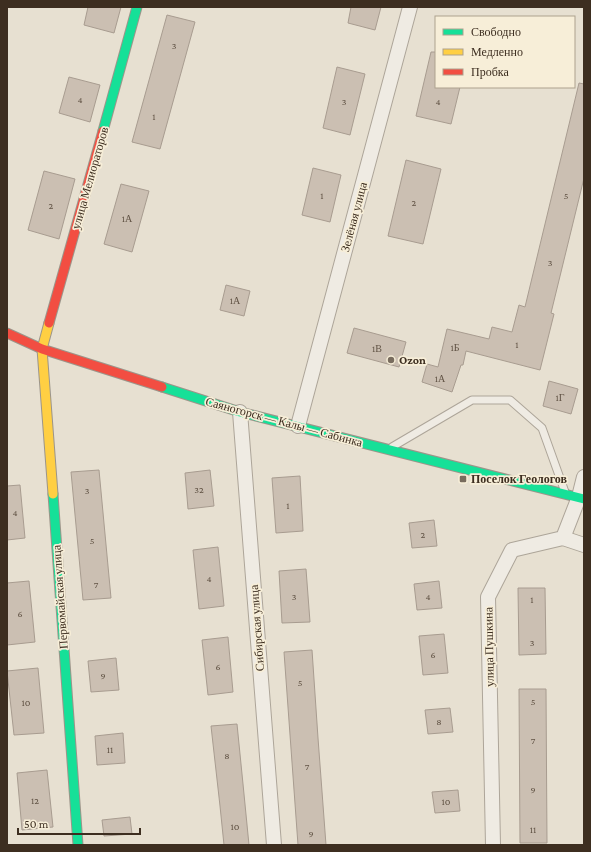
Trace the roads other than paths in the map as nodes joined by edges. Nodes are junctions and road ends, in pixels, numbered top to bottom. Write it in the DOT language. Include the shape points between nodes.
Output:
graph roads {
  1 [pos="137,7"];
  2 [pos="410,7"];
  3 [pos="7,333"];
  4 [pos="42,349"];
  5 [pos="240,412"];
  6 [pos="298,426"];
  7 [pos="388,449"];
  8 [pos="584,477"];
  9 [pos="577,497"];
  10 [pos="563,538"];
  11 [pos="584,545"];
  12 [pos="78,845"];
  13 [pos="274,845"];
  14 [pos="492,845"];
  1 -- 4 [label="street, улица Мелиораторов"];
  2 -- 6 [label="street, Зелёная улица"];
  3 -- 4 [label="street, Саяногорск — Калы — Сабинка"];
  4 -- 5 [label="street, Саяногорск — Калы — Сабинка"];
  4 -- 12 [label="street, Первомайская улица"];
  5 -- 6 [label="street, Саяногорск — Калы — Сабинка"];
  5 -- 13 [label="street, Сибирская улица"];
  6 -- 7 [label="street, Саяногорск — Калы — Сабинка"];
  7 -- 9 [label="street, Саяногорск — Калы — Сабинка"];
  7 -- 9 [label="lane" via="472,400 510,400 542,428"];
  8 -- 9 [label="street"];
  9 -- 10 [label="street"];
  10 -- 11 [label="street"];
  10 -- 14 [label="street, улица Пушкина" via="512,550 488,597"];
}
